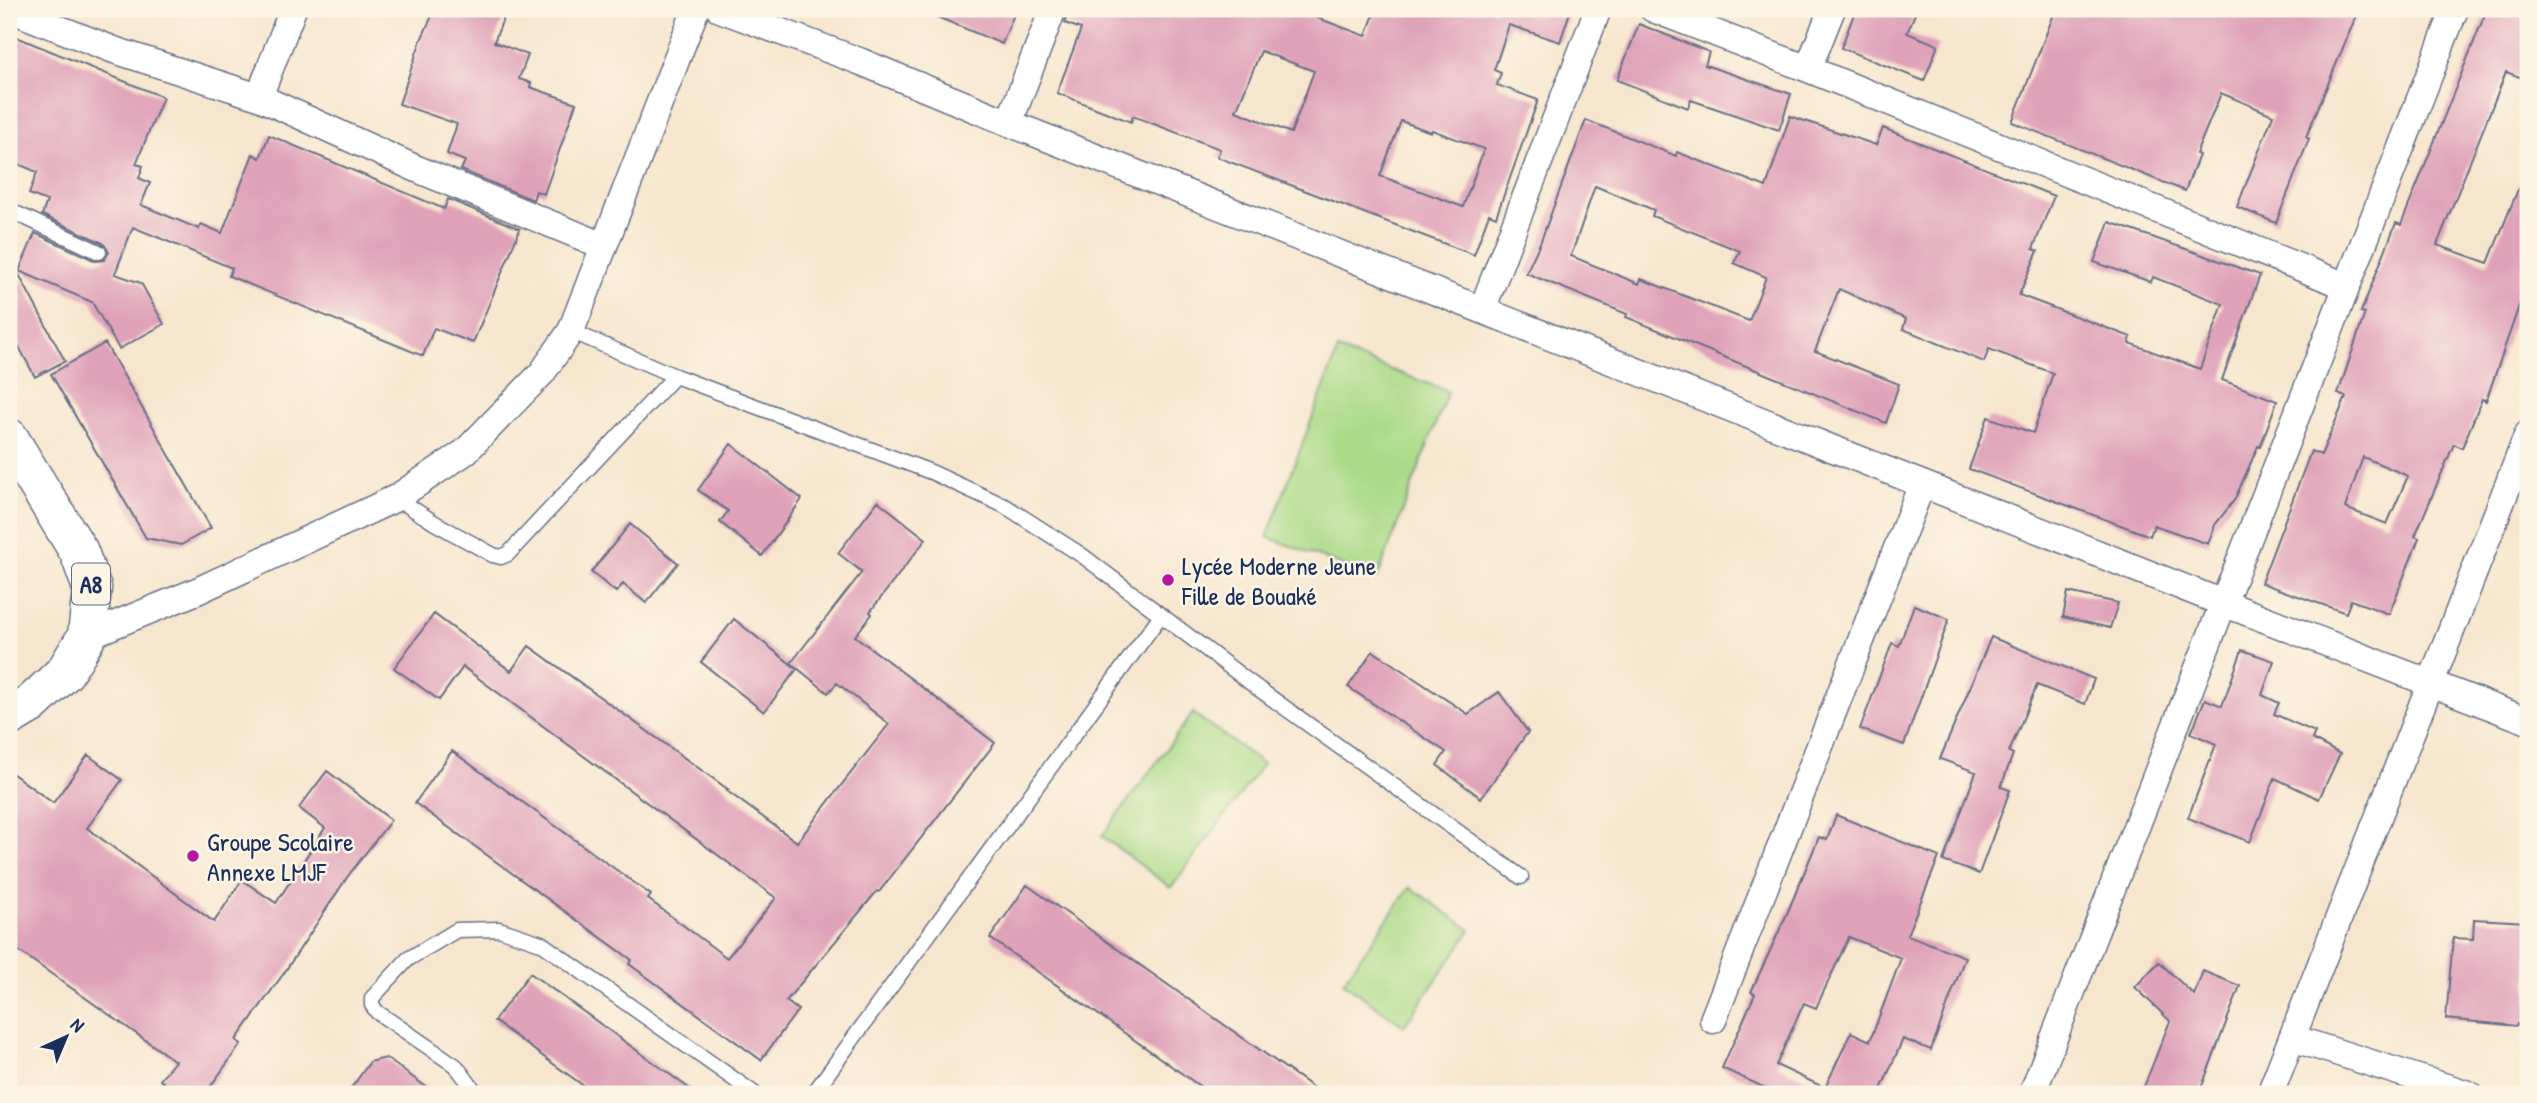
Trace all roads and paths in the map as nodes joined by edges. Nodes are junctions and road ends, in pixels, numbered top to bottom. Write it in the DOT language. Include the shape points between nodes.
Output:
graph roads {
  1 [pos="9,9"];
  2 [pos="293,9"];
  3 [pos="696,9"];
  4 [pos="720,9"];
  5 [pos="1053,9"];
  6 [pos="1598,9"];
  7 [pos="1653,9"];
  8 [pos="1832,9"];
  9 [pos="2455,9"];
  10 [pos="1808,69"];
  11 [pos="259,97"];
  12 [pos="1009,123"];
  13 [pos="9,210"];
  14 [pos="604,246"];
  15 [pos="99,252"];
  16 [pos="2346,286"];
  17 [pos="1482,310"];
  18 [pos="571,331"];
  19 [pos="676,376"];
  20 [pos="2528,434"];
  21 [pos="9,438"];
  22 [pos="1922,484"];
  23 [pos="396,498"];
  24 [pos="2223,603"];
  25 [pos="1161,615"];
  26 [pos="87,636"];
  27 [pos="2431,685"];
  28 [pos="9,717"];
  29 [pos="2528,720"];
  30 [pos="1521,877"];
  31 [pos="1713,1020"];
  32 [pos="2292,1038"];
  33 [pos="477,1094"];
  34 [pos="755,1094"];
  35 [pos="813,1094"];
  36 [pos="2032,1094"];
  37 [pos="2270,1094"];
  38 [pos="2468,1094"];
  1 -- 11 [label="street" via="114,50"];
  2 -- 11 [label="street"];
  3 -- 14 [label="street"];
  4 -- 12 [label="street"];
  5 -- 12 [label="street"];
  6 -- 17 [label="street"];
  7 -- 10 [label="street"];
  8 -- 10 [label="street"];
  9 -- 16 [label="street"];
  10 -- 16 [label="street"];
  11 -- 14 [label="street"];
  12 -- 17 [label="street"];
  13 -- 15 [label="lane"];
  14 -- 18 [label="street"];
  16 -- 24 [label="street"];
  17 -- 22 [label="street"];
  18 -- 19 [label="lane"];
  18 -- 23 [label="street" via="542,373 465,453"];
  19 -- 23 [label="lane" via="508,554 493,555"];
  19 -- 25 [label="lane" via="931,472 1005,506 1083,556"];
  20 -- 27 [label="street"];
  21 -- 26 [label="main road, A8" via="79,552 92,588"];
  22 -- 24 [label="street"];
  22 -- 31 [label="street"];
  23 -- 26 [label="street" via="197,591"];
  24 -- 27 [label="street"];
  24 -- 36 [label="street"];
  25 -- 30 [label="lane"];
  25 -- 35 [label="lane"];
  26 -- 28 [label="main road, A8" via="65,673"];
  27 -- 29 [label="street"];
  27 -- 32 [label="street"];
  32 -- 37 [label="street"];
  32 -- 38 [label="street"];
  33 -- 34 [label="lane" via="456,1066 372,1005 372,998 408,959 457,930 499,929 541,943"];
}
